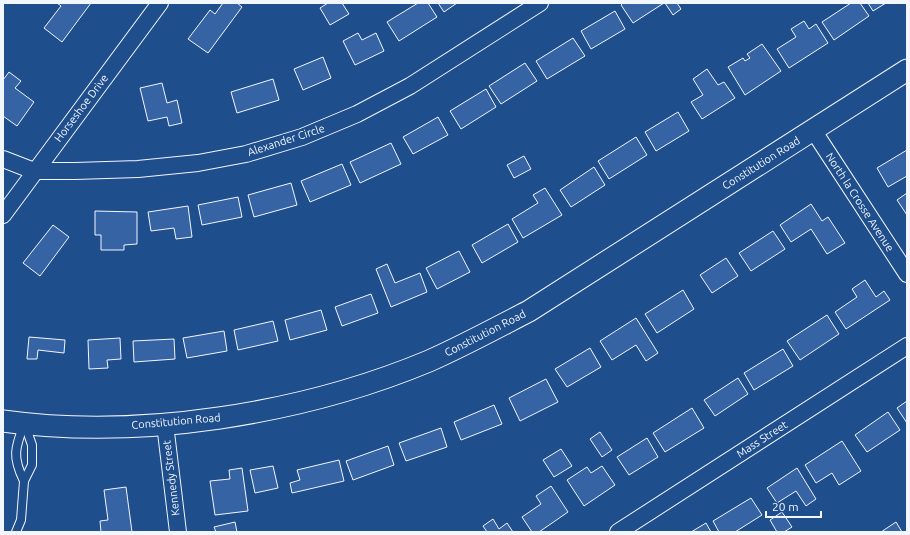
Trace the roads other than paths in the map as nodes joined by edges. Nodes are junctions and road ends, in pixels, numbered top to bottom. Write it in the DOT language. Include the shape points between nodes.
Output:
graph roads {
  1 [pos="160,3"];
  2 [pos="540,3"];
  3 [pos="907,70"];
  4 [pos="813,130"];
  5 [pos="3,159"];
  6 [pos="34,171"];
  7 [pos="3,214"];
  8 [pos="907,274"];
  9 [pos="907,346"];
  10 [pos="3,421"];
  11 [pos="24,424"];
  12 [pos="165,424"];
  13 [pos="24,480"];
  14 [pos="16,532"];
  15 [pos="178,532"];
  16 [pos="618,532"];
  1 -- 6 [label="street, Horseshoe Drive"];
  2 -- 6 [label="street, Alexander Circle" via="410,86 357,114 302,137 246,154 198,163 138,169"];
  3 -- 4 [label="street, Constitution Road"];
  4 -- 8 [label="street, North la Crosse Avenue"];
  4 -- 12 [label="street, Constitution Road" via="529,311 477,339 377,380 326,395 226,416"];
  5 -- 6 [label="street, Alexander Circle"];
  6 -- 7 [label="street, Horseshoe Drive"];
  9 -- 16 [label="street, Mass Street"];
  10 -- 11 [label="street, Constitution Road"];
  11 -- 12 [label="street, Constitution Road"];
  11 -- 13 [label="lane" via="32,445 32,465"];
  11 -- 13 [label="lane" via="16,445 16,466"];
  12 -- 15 [label="street, Kennedy Street"];
  13 -- 14 [label="lane" via="21,520"];
}
